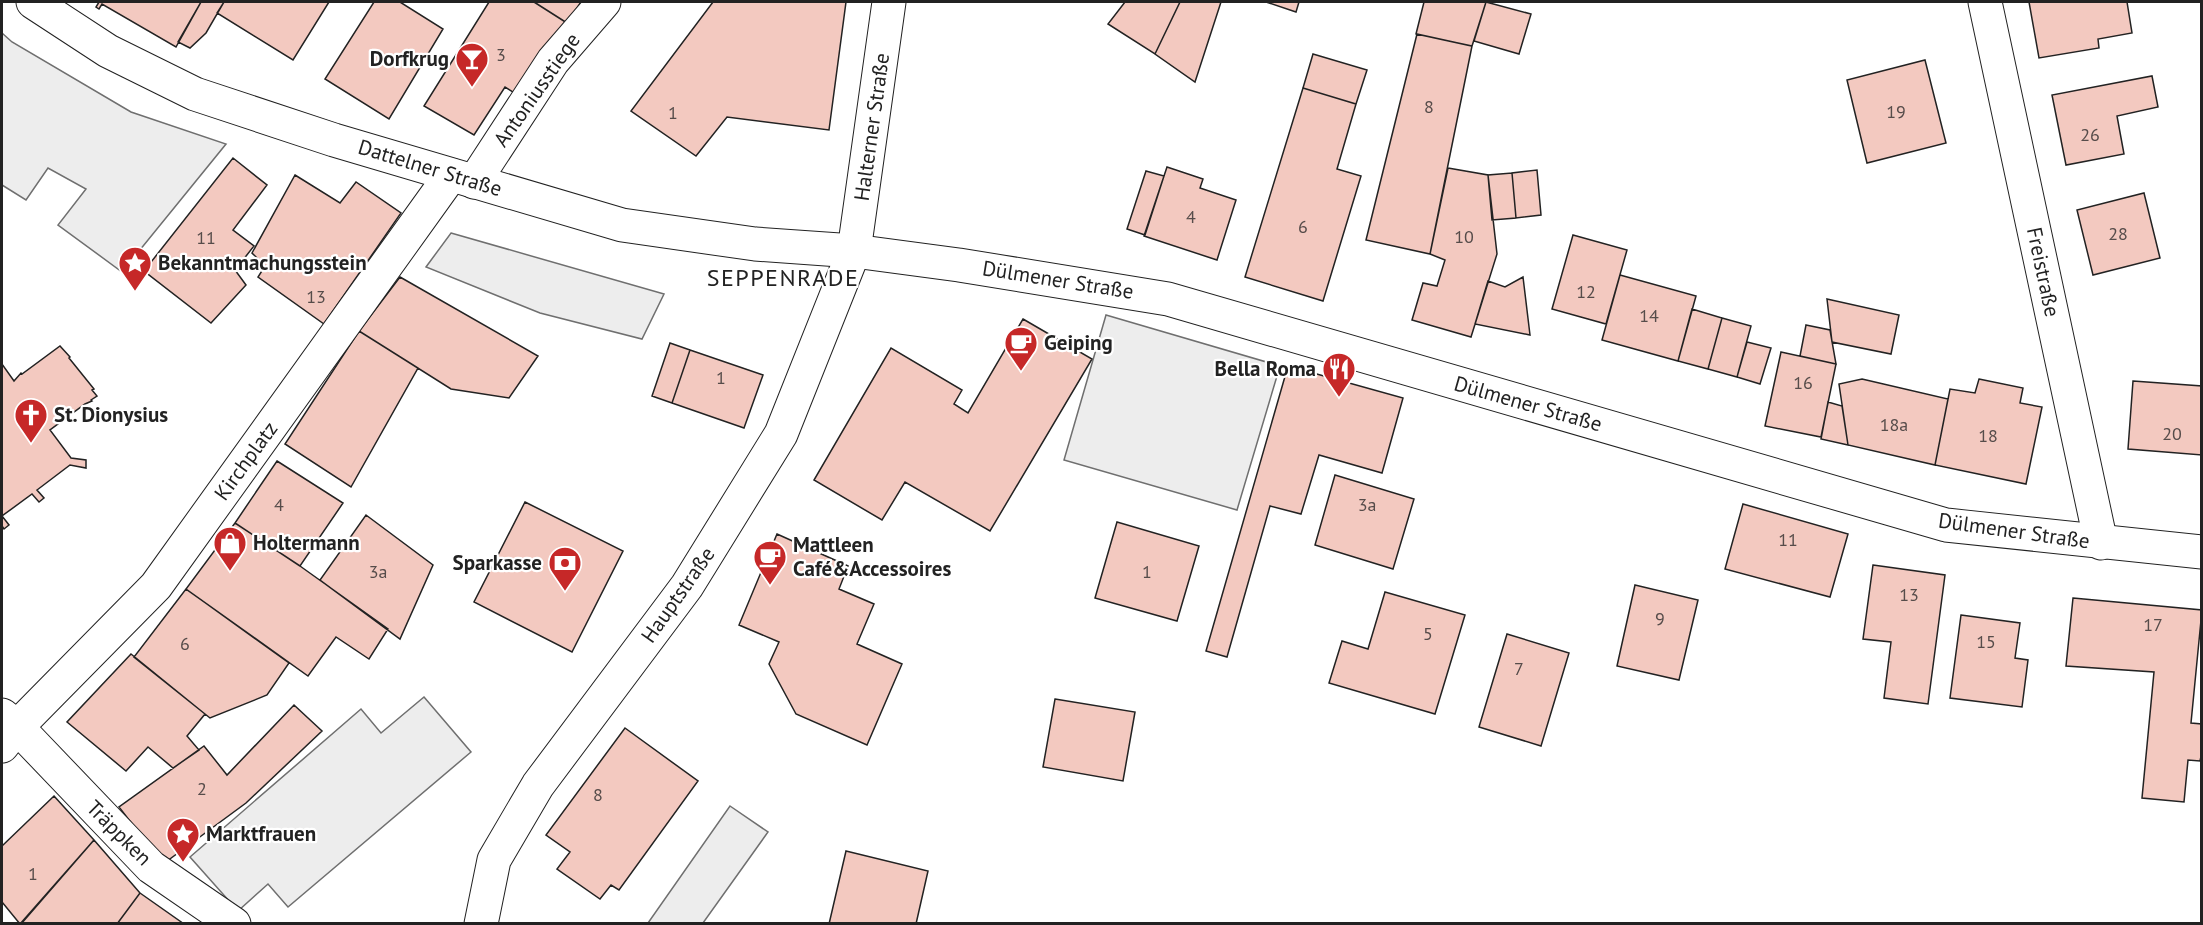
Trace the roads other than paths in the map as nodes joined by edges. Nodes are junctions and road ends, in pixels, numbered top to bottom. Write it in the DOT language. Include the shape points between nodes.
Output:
graph roads {
  1 [pos="33,2"];
  2 [pos="604,2"];
  3 [pos="889,2"];
  4 [pos="1985,2"];
  5 [pos="462,178"];
  6 [pos="854,252"];
  7 [pos="2101,543"];
  8 [pos="2202,552"];
  9 [pos="6,730"];
  10 [pos="234,924"];
  11 [pos="481,924"];
  1 -- 5 [label="street, Dattelner Straße" via="108,51 195,94"];
  2 -- 5 [label="street, Antoniusstiege"];
  3 -- 6 [label="street, Halterner Straße"];
  4 -- 7 [label="street, Freistraße"];
  5 -- 6 [label="street, Dattelner Straße" via="622,225 755,244"];
  5 -- 9 [label="street, Kirchplatz" via="156,586"];
  6 -- 7 [label="street, Dülmener Straße" via="971,266 1168,298 1946,525"];
  6 -- 11 [label="street, Hauptstraße" via="781,434 687,586 538,785 494,860"];
  7 -- 8 [label="street, Dülmener Straße"];
  9 -- 10 [label="street, Träppken" via="151,867"];
}
